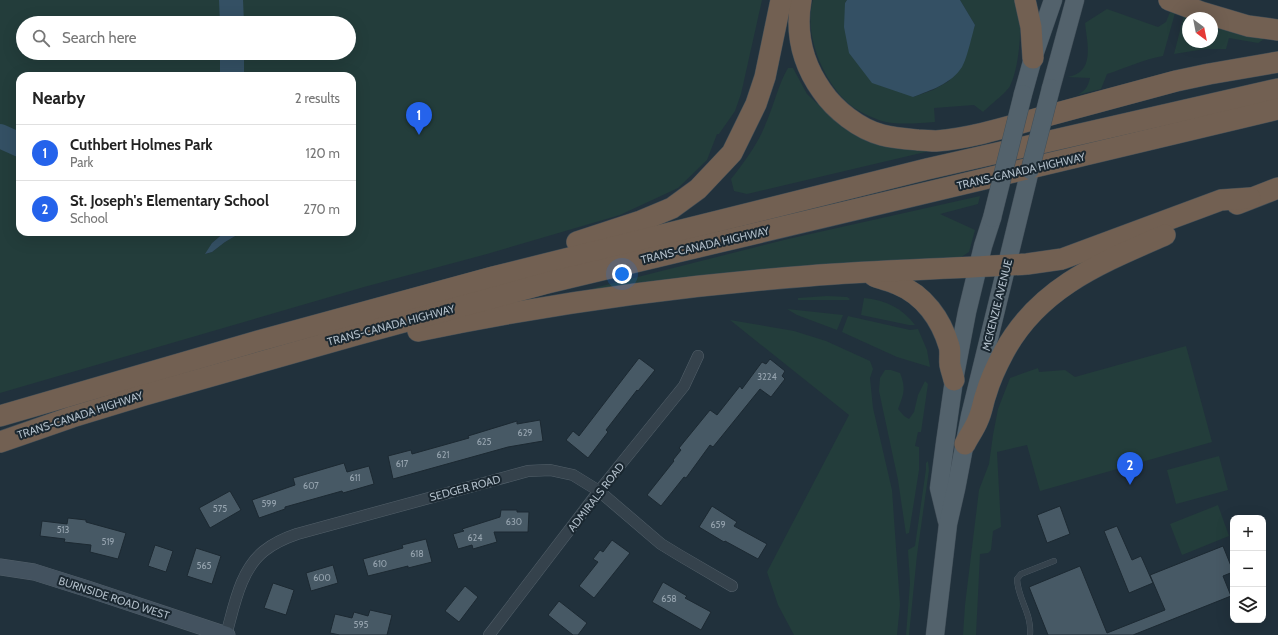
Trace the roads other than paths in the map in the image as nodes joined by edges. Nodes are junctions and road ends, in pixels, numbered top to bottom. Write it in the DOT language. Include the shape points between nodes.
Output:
graph roads {
  1 [pos="781,0"];
  2 [pos="801,0"];
  3 [pos="1025,0"];
  4 [pos="1053,0"];
  5 [pos="1075,0"];
  6 [pos="1169,0"];
  7 [pos="1278,30"];
  8 [pos="1033,58"];
  9 [pos="1278,62"];
  10 [pos="1278,89"];
  11 [pos="1278,109"];
  12 [pos="1278,188"];
  13 [pos="1250,198"];
  14 [pos="1007,265"];
  15 [pos="978,267"];
  16 [pos="863,273"];
  17 [pos="493,277"];
  18 [pos="356,335"];
  19 [pos="698,356"];
  20 [pos="954,380"];
  21 [pos="109,384"];
  22 [pos="0,405"];
  23 [pos="0,416"];
  24 [pos="0,442"];
  25 [pos="965,444"];
  26 [pos="599,491"];
  27 [pos="948,524"];
  28 [pos="1054,560"];
  29 [pos="0,567"];
  30 [pos="732,586"];
  31 [pos="226,635"];
  32 [pos="489,635"];
  33 [pos="935,635"];
  34 [pos="1030,635"];
  1 -- 17 [label="highway" via="765,77 756,104 732,153 698,188 672,208 641,221 547,251"];
  2 -- 9 [label="highway" via="799,26 804,61 824,95 851,120 866,129 903,139 935,141 971,135 1176,81"];
  3 -- 8 [label="highway" via="1031,27"];
  4 -- 8 [label="main road"];
  5 -- 14 [label="main road, MCKENZIE AVENUE, bridge" via="1050,88"];
  6 -- 7 [label="highway" via="1248,26"];
  8 -- 15 [label="main road, MCKENZIE AVENUE, bridge"];
  10 -- 17 [label="highway, TRANS-CANADA HIGHWAY" via="934,168"];
  11 -- 18 [label="highway, TRANS-CANADA HIGHWAY" via="547,283"];
  12 -- 13 [label="highway"];
  13 -- 14 [label="highway" via="1221,200 1062,259"];
  13 -- 25 [label="highway" via="1096,266 1051,295 1033,312 1004,351 986,393 978,420"];
  14 -- 15 [label="highway"];
  14 -- 25 [label="main road, MCKENZIE AVENUE"];
  15 -- 16 [label="highway"];
  15 -- 20 [label="main road, MCKENZIE AVENUE"];
  16 -- 18 [label="highway" via="701,285 528,310 394,336"];
  16 -- 20 [label="highway" via="912,291 934,313 950,348 950,365"];
  17 -- 21 [label="highway, TRANS-CANADA HIGHWAY"];
  18 -- 24 [label="highway, TRANS-CANADA HIGHWAY" via="141,396"];
  19 -- 26 [label="street, ADMIRALS ROAD" via="684,386"];
  20 -- 27 [label="main road, MCKENZIE AVENUE" via="938,488"];
  21 -- 22 [label="highway" via="30,397"];
  21 -- 23 [label="highway, TRANS-CANADA HIGHWAY"];
  25 -- 27 [label="main road, MCKENZIE AVENUE"];
  26 -- 30 [label="street, SEDGER ROAD" via="661,544"];
  26 -- 31 [label="street, SEDGER ROAD" via="573,475 550,470 528,471 297,534 263,552 250,566 241,584"];
  26 -- 32 [label="street, ADMIRALS ROAD"];
  27 -- 33 [label="main road, MCKENZIE AVENUE"];
  28 -- 34 [label="lane" via="1021,574 1017,579 1017,588 1030,620"];
  29 -- 31 [label="street, BURNSIDE ROAD WEST" via="41,574 88,588"];
}
